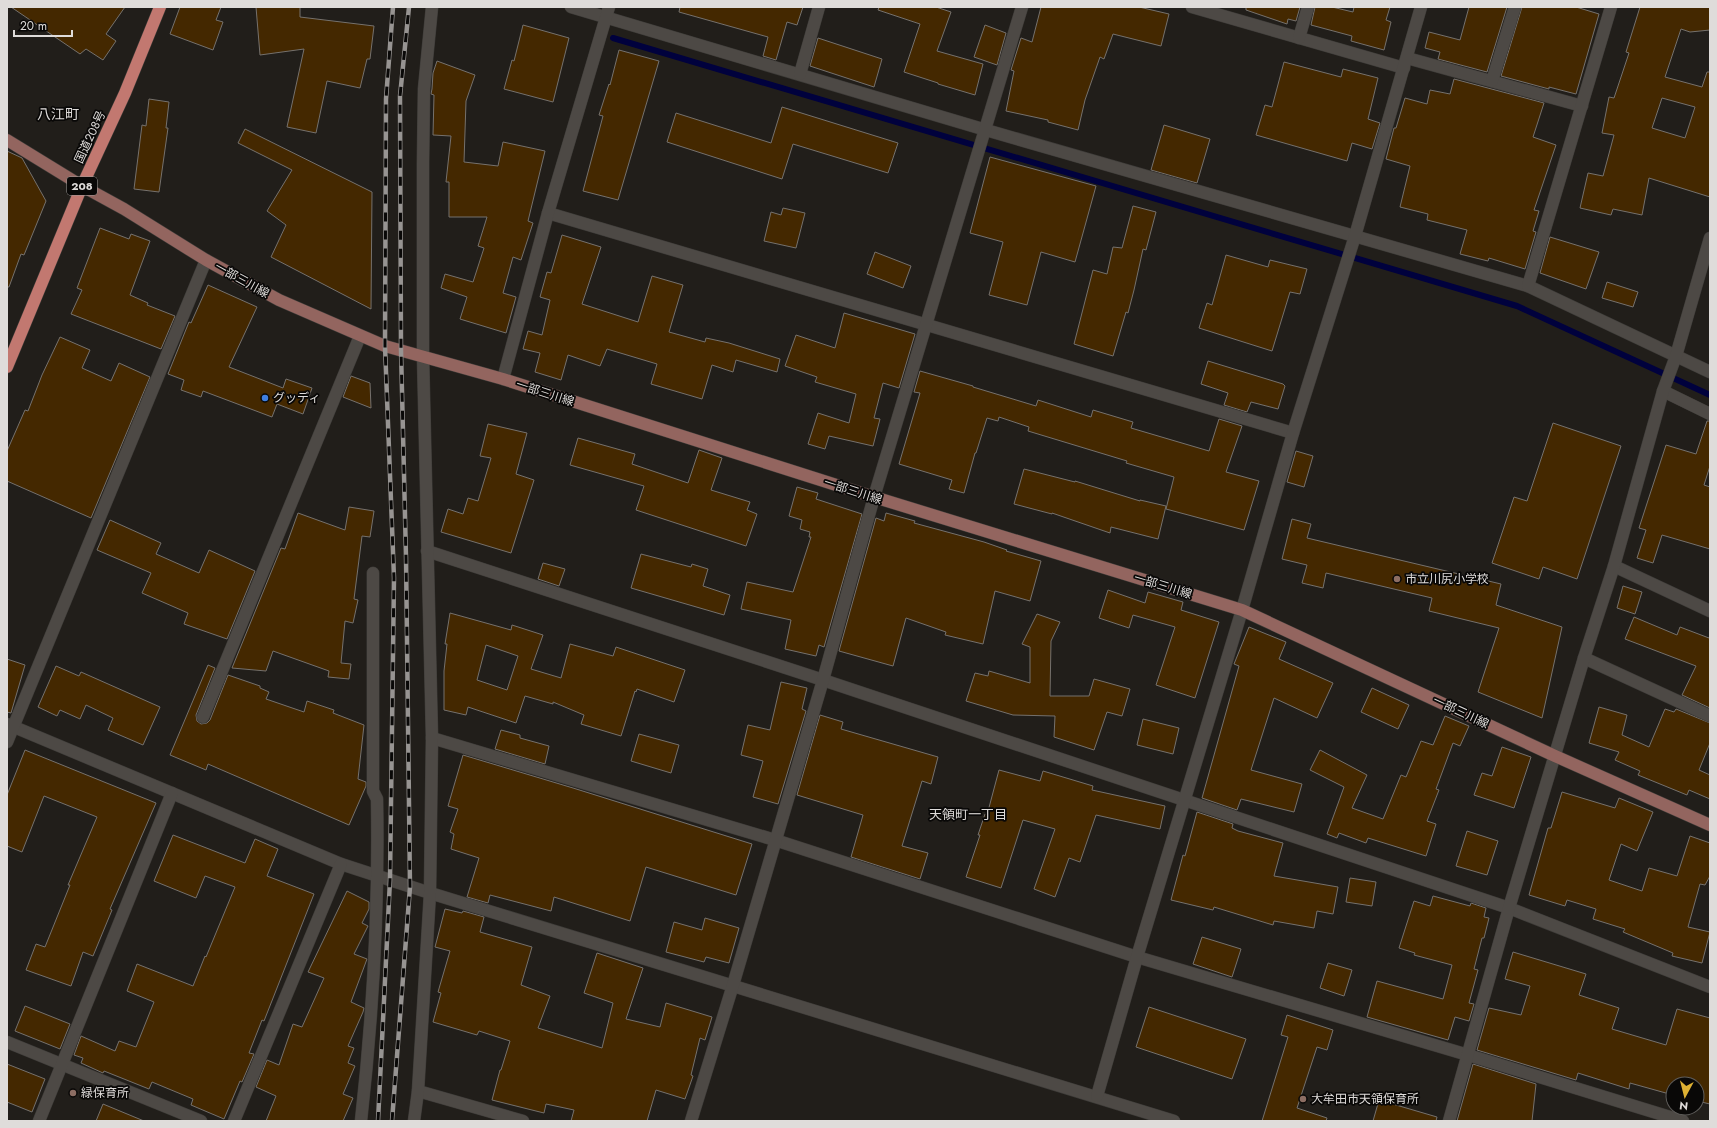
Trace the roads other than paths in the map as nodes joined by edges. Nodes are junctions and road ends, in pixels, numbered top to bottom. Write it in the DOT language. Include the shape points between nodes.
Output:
graph roads {
  1 [pos="160,7"];
  2 [pos="432,7"];
  3 [pos="571,7"];
  4 [pos="819,7"];
  5 [pos="1022,7"];
  6 [pos="1192,7"];
  7 [pos="1308,7"];
  8 [pos="1421,7"];
  9 [pos="1515,7"];
  10 [pos="1611,7"];
  11 [pos="1204,9"];
  12 [pos="607,12"];
  13 [pos="1299,38"];
  14 [pos="1405,63"];
  15 [pos="800,74"];
  16 [pos="1492,81"];
  17 [pos="1582,106"];
  18 [pos="986,130"];
  19 [pos="7,140"];
  20 [pos="82,186"];
  21 [pos="548,213"];
  22 [pos="1355,236"];
  23 [pos="1710,238"];
  24 [pos="206,260"];
  25 [pos="1528,286"];
  26 [pos="926,325"];
  27 [pos="360,336"];
  28 [pos="423,356"];
  29 [pos="1676,356"];
  30 [pos="7,367"];
  31 [pos="1710,372"];
  32 [pos="503,379"];
  33 [pos="1663,391"];
  34 [pos="1710,414"];
  35 [pos="1293,433"];
  36 [pos="874,497"];
  37 [pos="427,551"];
  38 [pos="1614,566"];
  39 [pos="373,573"];
  40 [pos="1242,610"];
  41 [pos="1710,611"];
  42 [pos="1584,658"];
  43 [pos="823,680"];
  44 [pos="1710,716"];
  45 [pos="203,717"];
  46 [pos="10,725"];
  47 [pos="432,738"];
  48 [pos="7,742"];
  49 [pos="1555,756"];
  50 [pos="172,792"];
  51 [pos="1184,801"];
  52 [pos="1710,824"];
  53 [pos="775,840"];
  54 [pos="341,864"];
  55 [pos="378,876"];
  56 [pos="430,893"];
  57 [pos="1509,908"];
  58 [pos="1137,957"];
  59 [pos="733,985"];
  60 [pos="1710,987"];
  61 [pos="7,1042"];
  62 [pos="1468,1055"];
  63 [pos="62,1065"];
  64 [pos="418,1091"];
  65 [pos="1097,1096"];
  66 [pos="39,1121"];
  67 [pos="201,1121"];
  68 [pos="234,1121"];
  69 [pos="361,1121"];
  70 [pos="414,1121"];
  71 [pos="523,1121"];
  72 [pos="691,1121"];
  73 [pos="1174,1121"];
  74 [pos="1449,1121"];
  75 [pos="1682,1121"];
  1 -- 20 [label="highway, 国道208号 / 208" via="125,94"];
  2 -- 28 [label="street" via="424,89"];
  3 -- 12 [label="street"];
  4 -- 15 [label="street"];
  5 -- 18 [label="street"];
  6 -- 11 [label="street"];
  7 -- 13 [label="street"];
  8 -- 14 [label="street"];
  9 -- 16 [label="street"];
  10 -- 17 [label="street"];
  11 -- 13 [label="street"];
  12 -- 15 [label="street"];
  12 -- 21 [label="street"];
  13 -- 14 [label="street"];
  14 -- 16 [label="street"];
  14 -- 22 [label="street"];
  15 -- 18 [label="street"];
  16 -- 17 [label="street"];
  17 -- 25 [label="street"];
  18 -- 22 [label="street"];
  18 -- 26 [label="street"];
  19 -- 20 [label="main road, 一部三川線"];
  20 -- 24 [label="main road, 一部三川線"];
  20 -- 30 [label="highway, 国道208号 / 208"];
  21 -- 26 [label="street"];
  21 -- 32 [label="street"];
  22 -- 25 [label="street"];
  22 -- 35 [label="street"];
  23 -- 29 [label="street"];
  24 -- 27 [label="main road, 一部三川線" via="279,300"];
  24 -- 46 [label="street"];
  25 -- 29 [label="street"];
  26 -- 35 [label="street"];
  26 -- 36 [label="street"];
  27 -- 28 [label="main road, 一部三川線"];
  27 -- 45 [label="street"];
  28 -- 32 [label="main road, 一部三川線"];
  28 -- 37 [label="street"];
  29 -- 31 [label="street"];
  29 -- 33 [label="street"];
  32 -- 36 [label="main road, 一部三川線"];
  33 -- 34 [label="street"];
  33 -- 38 [label="street"];
  35 -- 40 [label="street"];
  36 -- 40 [label="main road, 一部三川線"];
  36 -- 43 [label="street"];
  37 -- 43 [label="street"];
  37 -- 47 [label="street"];
  38 -- 41 [label="street"];
  38 -- 42 [label="street"];
  39 -- 55 [label="street" via="373,791 377,799"];
  40 -- 49 [label="main road, 一部三川線"];
  40 -- 51 [label="street"];
  42 -- 44 [label="street"];
  42 -- 49 [label="street"];
  43 -- 51 [label="street"];
  43 -- 53 [label="street"];
  46 -- 48 [label="street"];
  46 -- 50 [label="street"];
  47 -- 53 [label="street"];
  47 -- 56 [label="street"];
  49 -- 52 [label="main road, 一部三川線"];
  49 -- 57 [label="street"];
  50 -- 54 [label="street"];
  50 -- 63 [label="street"];
  51 -- 57 [label="street"];
  51 -- 58 [label="street"];
  53 -- 58 [label="street"];
  53 -- 59 [label="street"];
  54 -- 55 [label="street"];
  54 -- 68 [label="street"];
  55 -- 56 [label="street"];
  55 -- 69 [label="street" via="368,1058"];
  56 -- 59 [label="street"];
  56 -- 64 [label="street"];
  57 -- 60 [label="street"];
  57 -- 62 [label="street"];
  58 -- 62 [label="street"];
  58 -- 65 [label="street"];
  59 -- 65 [label="street"];
  59 -- 72 [label="street"];
  61 -- 63 [label="street"];
  62 -- 74 [label="street"];
  62 -- 75 [label="street"];
  63 -- 66 [label="street"];
  63 -- 67 [label="street"];
  64 -- 70 [label="street"];
  64 -- 71 [label="street"];
  65 -- 73 [label="street"];
}
